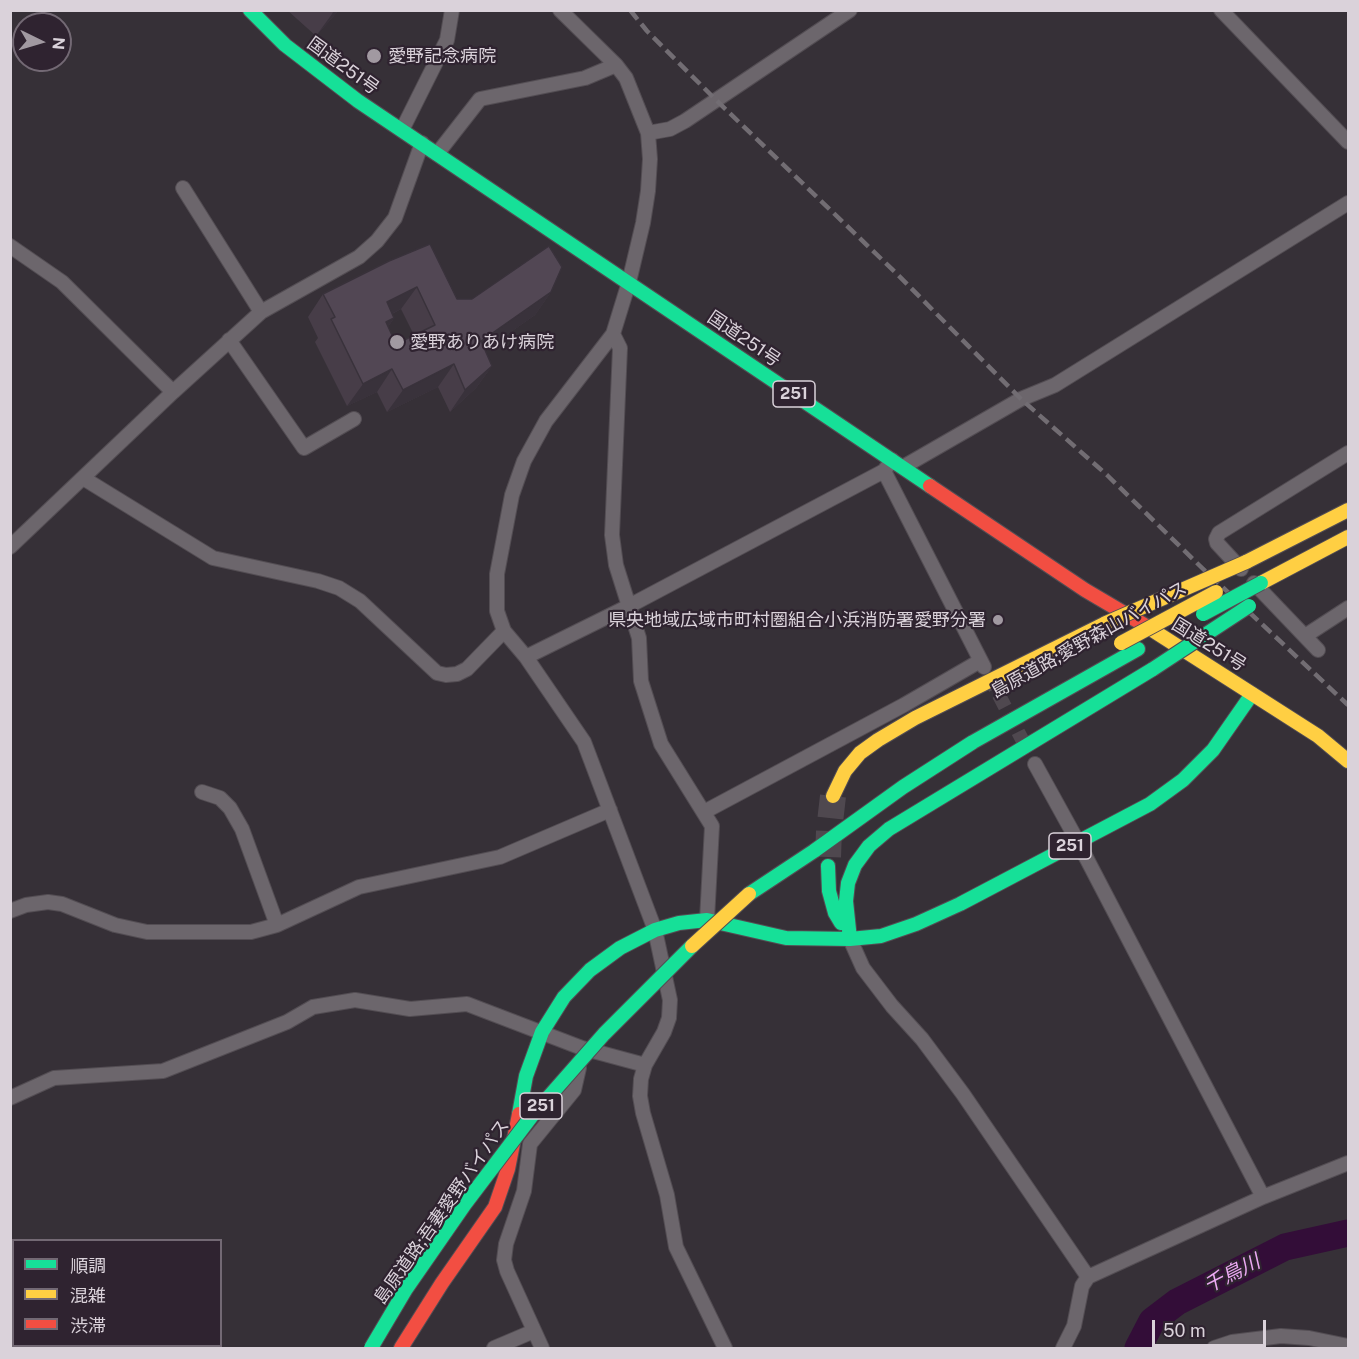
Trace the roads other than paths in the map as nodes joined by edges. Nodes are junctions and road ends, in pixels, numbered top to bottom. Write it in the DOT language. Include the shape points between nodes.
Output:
graph roads {
  1 [pos="250,10"];
  2 [pos="452,10"];
  3 [pos="560,10"];
  4 [pos="850,10"];
  5 [pos="1221,10"];
  6 [pos="616,65"];
  7 [pos="402,130"];
  8 [pos="648,133"];
  9 [pos="1348,142"];
  10 [pos="422,143"];
  11 [pos="437,154"];
  12 [pos="183,188"];
  13 [pos="1348,203"];
  14 [pos="10,246"];
  15 [pos="629,282"];
  16 [pos="261,312"];
  17 [pos="613,334"];
  18 [pos="229,340"];
  19 [pos="173,392"];
  20 [pos="354,419"];
  21 [pos="1348,453"];
  22 [pos="893,466"];
  23 [pos="83,478"];
  24 [pos="1348,510"];
  25 [pos="1348,519"];
  26 [pos="1348,537"];
  27 [pos="1348,543"];
  28 [pos="10,547"];
  29 [pos="1257,578"];
  30 [pos="629,606"];
  31 [pos="1348,608"];
  32 [pos="504,632"];
  33 [pos="1305,636"];
  34 [pos="1318,651"];
  35 [pos="1100,654"];
  36 [pos="526,657"];
  37 [pos="1252,694"];
  38 [pos="1348,761"];
  39 [pos="1035,764"];
  40 [pos="202,792"];
  41 [pos="833,796"];
  42 [pos="610,810"];
  43 [pos="704,812"];
  44 [pos="862,816"];
  45 [pos="836,818"];
  46 [pos="1078,842"];
  47 [pos="828,866"];
  48 [pos="749,894"];
  49 [pos="10,911"];
  50 [pos="707,920"];
  51 [pos="277,925"];
  52 [pos="655,930"];
  53 [pos="850,939"];
  54 [pos="542,1032"];
  55 [pos="582,1048"];
  56 [pos="645,1065"];
  57 [pos="10,1098"];
  58 [pos="1348,1163"];
  59 [pos="1263,1197"];
  60 [pos="1088,1277"];
  61 [pos="534,1331"];
  62 [pos="1348,1346"];
  63 [pos="371,1348"];
  64 [pos="401,1348"];
  65 [pos="494,1348"];
  66 [pos="542,1348"];
  67 [pos="725,1348"];
  68 [pos="1063,1348"];
  69 [pos="1214,1348"];
  1 -- 7 [label="main road, 国道251号 / 251" via="317,71"];
  2 -- 7 [label="street" via="447,40"];
  3 -- 6 [label="street"];
  4 -- 8 [label="street" via="685,121"];
  5 -- 9 [label="street"];
  6 -- 8 [label="street" via="626,78"];
  6 -- 11 [label="street" via="585,78 480,99"];
  7 -- 10 [label="main road, 国道251号 / 251"];
  8 -- 15 [label="street" via="650,159 644,223"];
  10 -- 11 [label="main road, 国道251号 / 251"];
  10 -- 16 [label="street" via="395,218 377,241 359,257"];
  11 -- 15 [label="main road, 国道251号 / 251"];
  12 -- 16 [label="street"];
  13 -- 22 [label="street" via="1055,385"];
  14 -- 19 [label="street" via="62,282"];
  15 -- 17 [label="street"];
  15 -- 22 [label="main road, 国道251号 / 251"];
  16 -- 18 [label="street"];
  17 -- 30 [label="street" via="620,348 612,535 616,565"];
  17 -- 32 [label="street" via="546,421 524,461 512,495 497,574 497,610"];
  18 -- 19 [label="street"];
  18 -- 20 [label="street" via="304,448"];
  19 -- 23 [label="street"];
  21 -- 33 [label="street" via="1216,539"];
  22 -- 30 [label="street"];
  22 -- 37 [label="main road, 国道251号 / 251"];
  22 -- 43 [label="street" via="983,665"];
  23 -- 28 [label="street"];
  23 -- 32 [label="street" via="213,558 339,588 360,601 437,673 457,674 468,669"];
  24 -- 29 [label="main road"];
  25 -- 29 [label="main road, 島原道路;愛野森山バイパス / 251"];
  26 -- 29 [label="main road, 島原道路;愛野森山バイパス / 251"];
  27 -- 29 [label="main road"];
  29 -- 35 [label="main road, 島原道路;愛野森山バイパス / 251, bridge"];
  29 -- 41 [label="main road, bridge" via="1106,623 915,718 860,753 845,771"];
  29 -- 44 [label="main road, 島原道路;愛野森山バイパス / 251, bridge" via="973,742"];
  29 -- 53 [label="main road, bridge" via="1153,669 897,824 869,846 848,883"];
  30 -- 36 [label="street"];
  30 -- 43 [label="street" via="639,638 641,681 661,744"];
  31 -- 33 [label="street"];
  32 -- 36 [label="street"];
  33 -- 34 [label="street"];
  36 -- 42 [label="street" via="584,742"];
  37 -- 38 [label="main road, 国道251号 / 251" via="1318,736"];
  37 -- 46 [label="main road, 251" via="1213,750 1183,780 1150,804"];
  39 -- 46 [label="street"];
  40 -- 51 [label="street" via="220,798 242,829"];
  42 -- 51 [label="street" via="500,857 359,887"];
  42 -- 52 [label="street"];
  43 -- 50 [label="street" via="712,826"];
  44 -- 48 [label="main road, 島原道路;吾妻愛野バイパス / 251"];
  45 -- 48 [label="main road, 島原道路;吾妻愛野バイパス / 251"];
  46 -- 53 [label="main road, 251" via="916,924 881,936"];
  46 -- 59 [label="street"];
  47 -- 53 [label="main road" via="835,913"];
  48 -- 63 [label="main road, 島原道路;吾妻愛野バイパス / 251, bridge" via="604,1034 531,1117 406,1289"];
  49 -- 51 [label="street" via="37,903 62,904 116,925 147,932 236,933"];
  50 -- 52 [label="main road"];
  50 -- 53 [label="main road" via="786,938"];
  52 -- 54 [label="main road" via="620,948 590,970 564,998"];
  52 -- 56 [label="street" via="669,1018"];
  53 -- 60 [label="street" via="863,968 963,1094"];
  54 -- 55 [label="street"];
  54 -- 57 [label="street" via="467,1004 410,1009 355,1000 313,1007 287,1022 163,1071 54,1078"];
  54 -- 64 [label="main road" via="526,1076 508,1169 495,1207"];
  55 -- 56 [label="street"];
  55 -- 61 [label="street" via="574,1090 530,1144 524,1191 506,1244 507,1271"];
  56 -- 67 [label="street" via="640,1096 667,1195 675,1247"];
  58 -- 59 [label="street"];
  59 -- 60 [label="street"];
  60 -- 68 [label="street" via="1082,1286 1074,1326"];
  61 -- 65 [label="street"];
  61 -- 66 [label="street"];
  62 -- 69 [label="street" via="1281,1336"];
}
